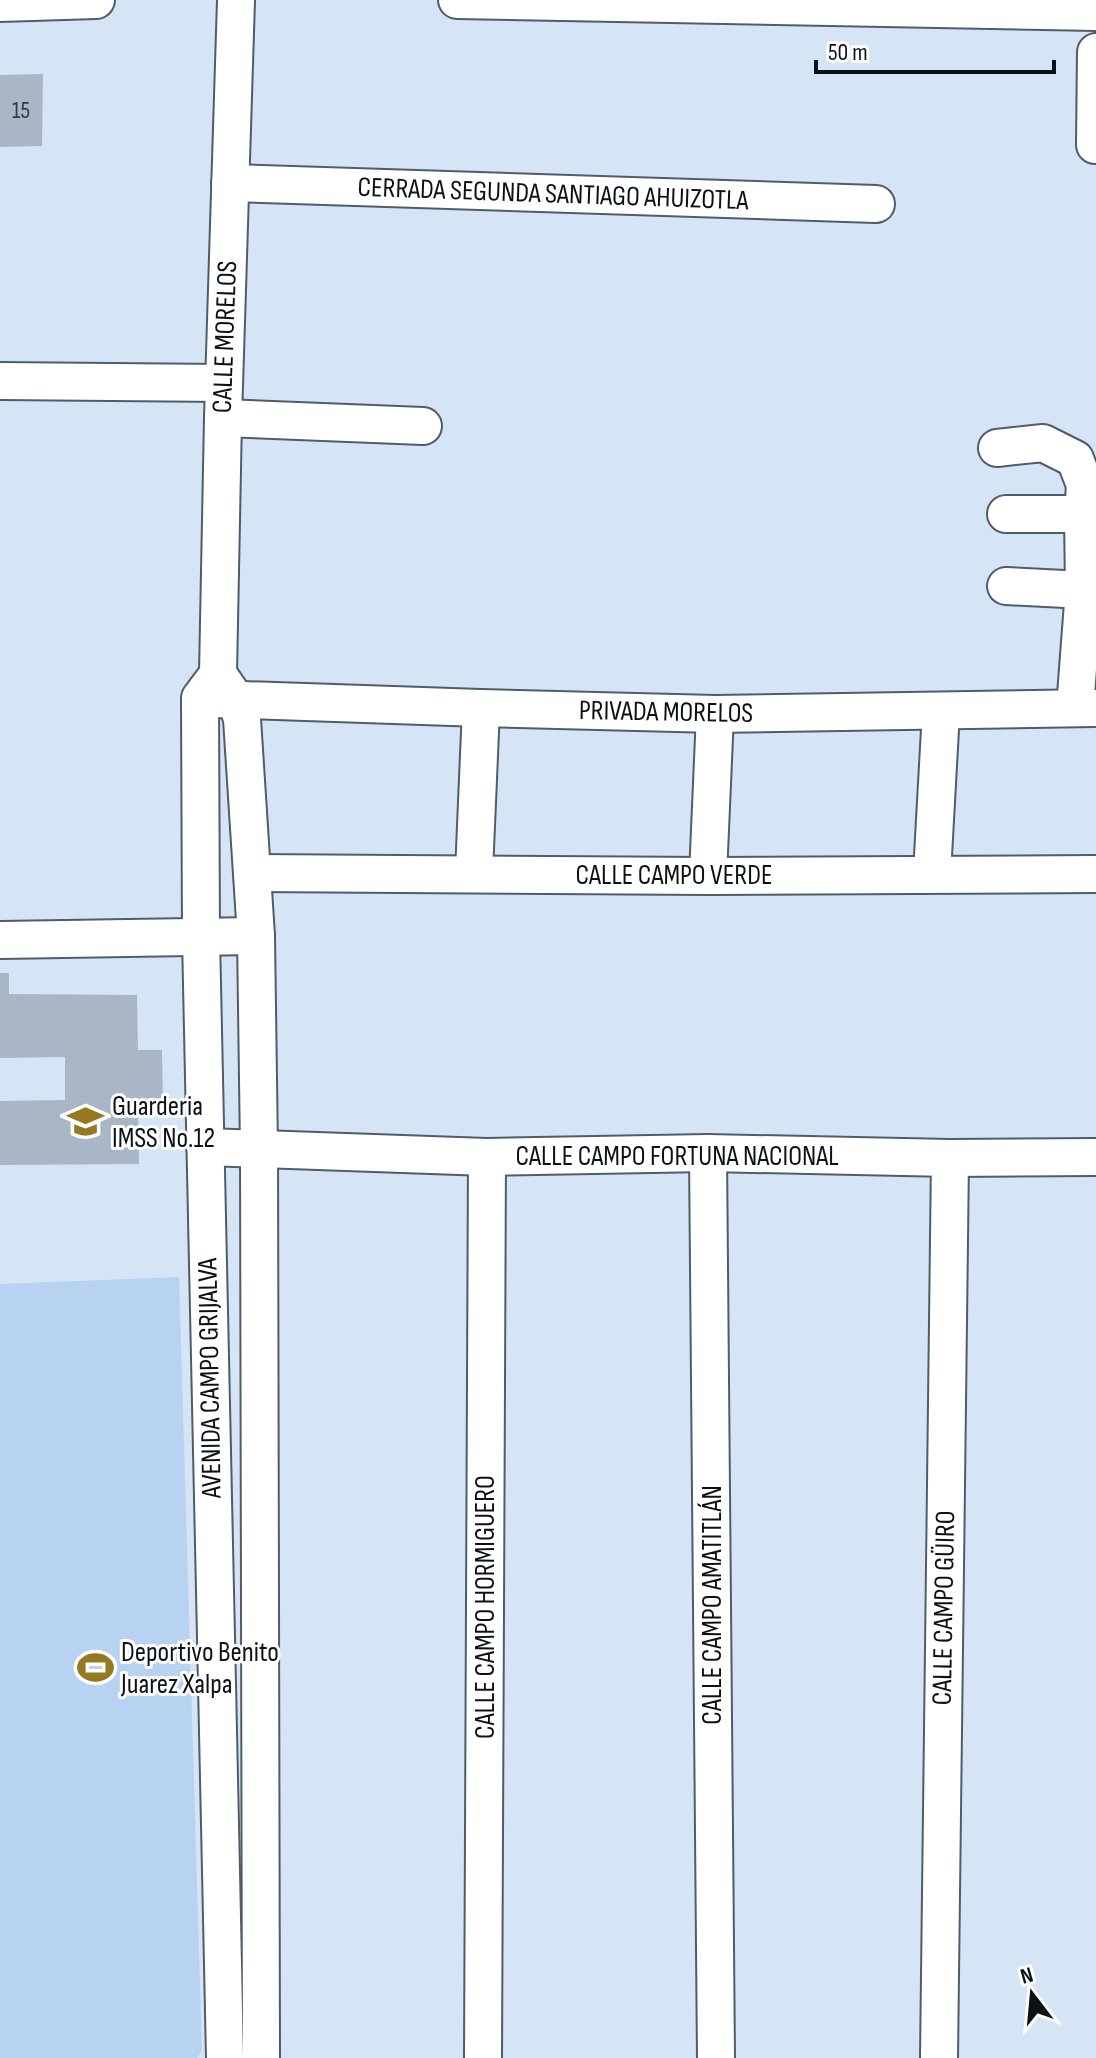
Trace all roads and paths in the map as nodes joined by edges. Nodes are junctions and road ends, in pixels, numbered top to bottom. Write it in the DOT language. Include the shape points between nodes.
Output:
graph roads {
  1 [pos="96,0"];
  2 [pos="236,0"];
  3 [pos="457,0"];
  4 [pos="0,3"];
  5 [pos="1096,12"];
  6 [pos="1096,52"];
  7 [pos="1095,145"];
  8 [pos="230,183"];
  9 [pos="876,204"];
  10 [pos="0,381"];
  11 [pos="223,400"];
  12 [pos="423,426"];
  13 [pos="997,448"];
  14 [pos="1006,514"];
  15 [pos="1083,514"];
  16 [pos="1006,586"];
  17 [pos="1084,590"];
  18 [pos="218,691"];
  19 [pos="481,708"];
  20 [pos="1086,708"];
  21 [pos="941,711"];
  22 [pos="715,714"];
  23 [pos="253,873"];
  24 [pos="474,873"];
  25 [pos="932,874"];
  26 [pos="1096,874"];
  27 [pos="708,876"];
  28 [pos="256,936"];
  29 [pos="201,937"];
  30 [pos="0,940"];
  31 [pos="205,1147"];
  32 [pos="259,1150"];
  33 [pos="708,1153"];
  34 [pos="487,1157"];
  35 [pos="1096,1157"];
  36 [pos="950,1158"];
  37 [pos="225,2058"];
  38 [pos="261,2058"];
  39 [pos="483,2058"];
  40 [pos="716,2058"];
  41 [pos="939,2058"];
  1 -- 4 [label="street"];
  2 -- 8 [label="street, CALLE MORELOS"];
  3 -- 5 [label="street"];
  6 -- 7 [label="street"];
  8 -- 9 [label="street, CERRADA SEGUNDA SANTIAGO AHUIZOTLA"];
  8 -- 11 [label="street, CALLE MORELOS"];
  10 -- 11 [label="street"];
  11 -- 12 [label="street"];
  11 -- 18 [label="street, CALLE MORELOS"];
  13 -- 15 [label="street" via="1043,443 1075,459 1085,485"];
  14 -- 15 [label="street"];
  15 -- 17 [label="street"];
  16 -- 17 [label="street"];
  17 -- 20 [label="street"];
  18 -- 19 [label="street, PRIVADA MORELOS"];
  18 -- 23 [label="street, AVENIDA CAMPO GRIJALVA" via="242,719"];
  18 -- 29 [label="street, AVENIDA CAMPO GRIJALVA"];
  19 -- 22 [label="street, PRIVADA MORELOS"];
  19 -- 24 [label="street"];
  20 -- 21 [label="street, PRIVADA MORELOS"];
  21 -- 22 [label="street, PRIVADA MORELOS"];
  21 -- 25 [label="street"];
  22 -- 27 [label="street"];
  23 -- 24 [label="street, CALLE CAMPO VERDE"];
  23 -- 28 [label="street, AVENIDA CAMPO GRIJALVA"];
  24 -- 27 [label="street, CALLE CAMPO VERDE"];
  25 -- 26 [label="street, CALLE CAMPO VERDE"];
  25 -- 27 [label="street, CALLE CAMPO VERDE"];
  28 -- 29 [label="street"];
  28 -- 32 [label="street, AVENIDA CAMPO GRIJALVA"];
  29 -- 30 [label="street"];
  29 -- 31 [label="street, AVENIDA CAMPO GRIJALVA"];
  31 -- 32 [label="street, CALLE CAMPO FORTUNA NACIONAL"];
  31 -- 37 [label="street, AVENIDA CAMPO GRIJALVA"];
  32 -- 34 [label="street, CALLE CAMPO FORTUNA NACIONAL"];
  32 -- 38 [label="street, AVENIDA CAMPO GRIJALVA"];
  33 -- 34 [label="street, CALLE CAMPO FORTUNA NACIONAL"];
  33 -- 36 [label="street, CALLE CAMPO FORTUNA NACIONAL"];
  33 -- 40 [label="street, CALLE CAMPO AMATITLÁN"];
  34 -- 39 [label="street, CALLE CAMPO HORMIGUERO"];
  35 -- 36 [label="street, CALLE CAMPO FORTUNA NACIONAL"];
  36 -- 41 [label="street, CALLE CAMPO GÜIRO"];
}
